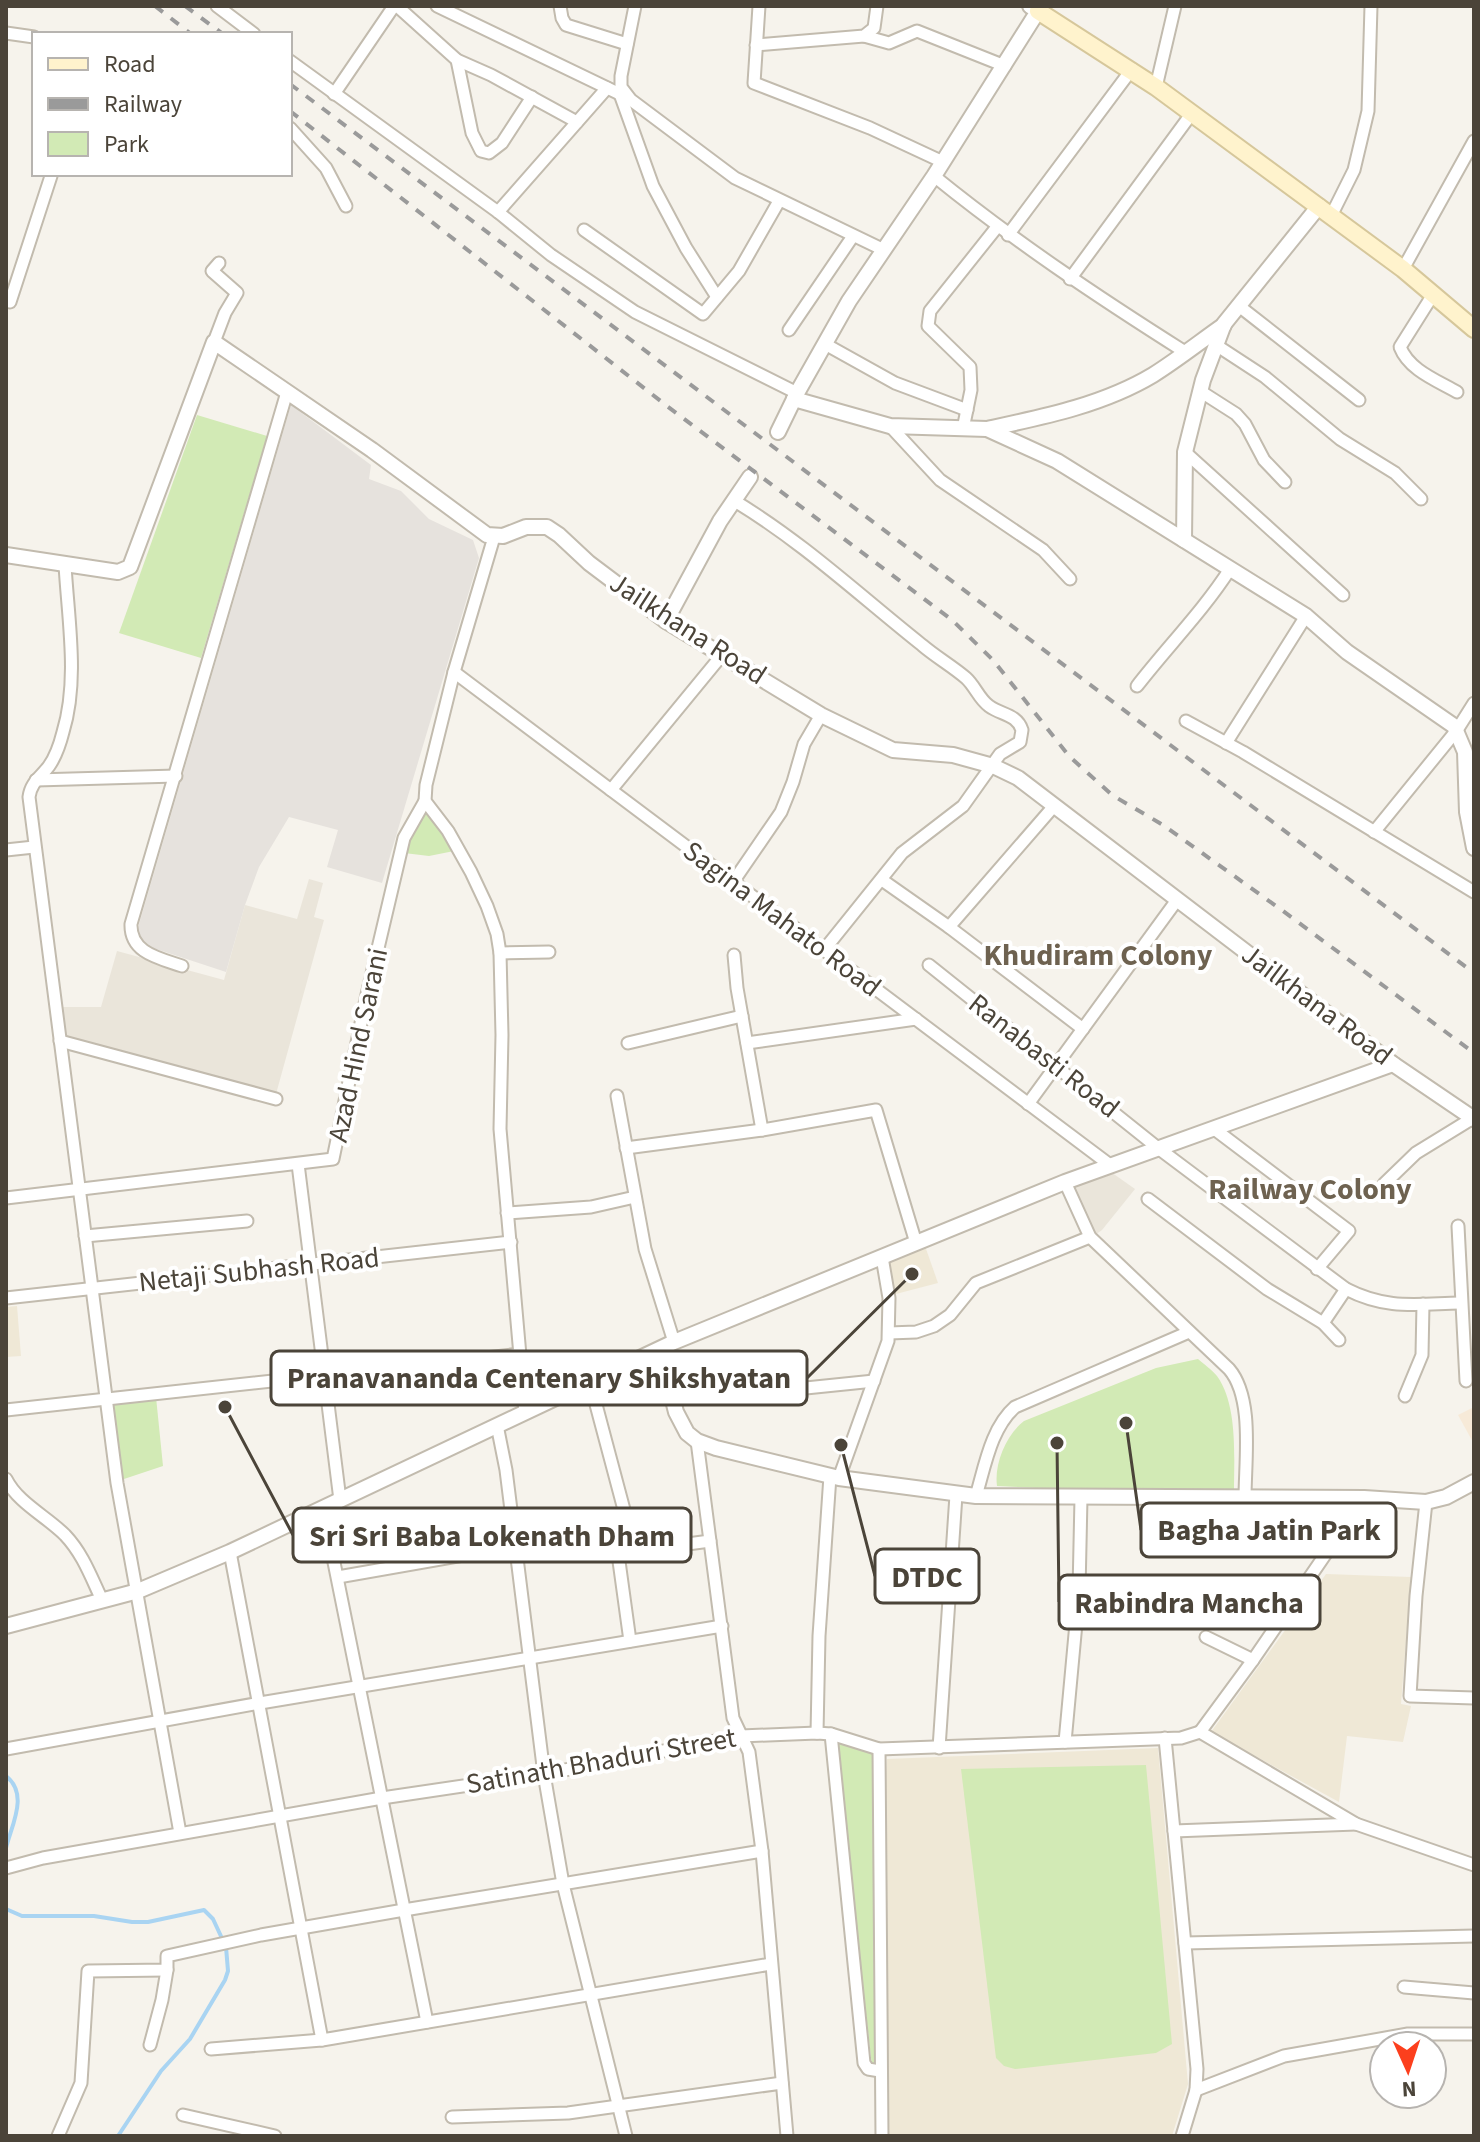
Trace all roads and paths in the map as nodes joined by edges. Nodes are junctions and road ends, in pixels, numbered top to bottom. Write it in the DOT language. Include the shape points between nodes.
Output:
graph roads {
  1 [pos="217,6"];
  2 [pos="395,6"];
  3 [pos="437,6"];
  4 [pos="560,6"];
  5 [pos="635,6"];
  6 [pos="759,6"];
  7 [pos="877,6"];
  8 [pos="1371,6"];
  9 [pos="1171,7"];
  10 [pos="1036,8"];
  11 [pos="251,32"];
  12 [pos="6,33"];
  13 [pos="864,36"];
  14 [pos="32,37"];
  15 [pos="627,44"];
  16 [pos="756,45"];
  17 [pos="457,60"];
  18 [pos="292,62"];
  19 [pos="1005,66"];
  20 [pos="1132,69"];
  21 [pos="1156,87"];
  22 [pos="607,88"];
  23 [pos="334,94"];
  24 [pos="532,97"];
  25 [pos="626,97"];
  26 [pos="1192,113"];
  27 [pos="577,122"];
  28 [pos="292,130"];
  29 [pos="1474,141"];
  30 [pos="943,162"];
  31 [pos="51,176"];
  32 [pos="934,176"];
  33 [pos="779,201"];
  34 [pos="346,206"];
  35 [pos="1325,211"];
  36 [pos="498,212"];
  37 [pos="997,227"];
  38 [pos="584,230"];
  39 [pos="1008,235"];
  40 [pos="853,236"];
  41 [pos="884,250"];
  42 [pos="219,263"];
  43 [pos="1403,269"];
  44 [pos="1070,279"];
  45 [pos="1434,293"];
  46 [pos="717,297"];
  47 [pos="6,300"];
  48 [pos="1239,306"];
  49 [pos="1224,324"];
  50 [pos="1474,329"];
  51 [pos="789,330"];
  52 [pos="214,342"];
  53 [pos="825,344"];
  54 [pos="1216,345"];
  55 [pos="1185,352"];
  56 [pos="1200,391"];
  57 [pos="287,392"];
  58 [pos="1457,392"];
  59 [pos="795,396"];
  60 [pos="1359,400"];
  61 [pos="967,410"];
  62 [pos="890,426"];
  63 [pos="963,429"];
  64 [pos="987,429"];
  65 [pos="778,432"];
  66 [pos="1185,452"];
  67 [pos="750,477"];
  68 [pos="1285,482"];
  69 [pos="1421,499"];
  70 [pos="733,500"];
  71 [pos="494,537"];
  72 [pos="1184,540"];
  73 [pos="6,555"];
  74 [pos="65,565"];
  75 [pos="1230,569"];
  76 [pos="1070,579"];
  77 [pos="1343,595"];
  78 [pos="1306,616"];
  79 [pos="666,621"];
  80 [pos="722,655"];
  81 [pos="454,672"];
  82 [pos="1137,686"];
  83 [pos="1474,703"];
  84 [pos="821,715"];
  85 [pos="1186,721"];
  86 [pos="1457,730"];
  87 [pos="1226,743"];
  88 [pos="993,766"];
  89 [pos="176,776"];
  90 [pos="36,780"];
  91 [pos="611,790"];
  92 [pos="425,801"];
  93 [pos="1054,806"];
  94 [pos="1374,832"];
  95 [pos="34,847"];
  96 [pos="1474,848"];
  97 [pos="6,850"];
  98 [pos="882,880"];
  99 [pos="733,882"];
  100 [pos="1474,892"];
  101 [pos="1177,900"];
  102 [pos="949,927"];
  103 [pos="824,950"];
  104 [pos="549,952"];
  105 [pos="500,953"];
  106 [pos="734,955"];
  107 [pos="929,965"];
  108 [pos="182,966"];
  109 [pos="742,1016"];
  110 [pos="916,1019"];
  111 [pos="1083,1029"];
  112 [pos="60,1041"];
  113 [pos="628,1043"];
  114 [pos="747,1043"];
  115 [pos="1393,1064"];
  116 [pos="1055,1067"];
  117 [pos="617,1096"];
  118 [pos="276,1099"];
  119 [pos="1028,1104"];
  120 [pos="1473,1118"];
  121 [pos="1213,1128"];
  122 [pos="762,1130"];
  123 [pos="626,1148"];
  124 [pos="1158,1148"];
  125 [pos="298,1164"];
  126 [pos="1110,1165"];
  127 [pos="1065,1182"];
  128 [pos="1384,1184"];
  129 [pos="77,1190"];
  130 [pos="635,1197"];
  131 [pos="6,1198"];
  132 [pos="1148,1199"];
  133 [pos="507,1213"];
  134 [pos="247,1221"];
  135 [pos="1458,1226"];
  136 [pos="85,1236"];
  137 [pos="1090,1237"];
  138 [pos="511,1242"];
  139 [pos="916,1243"];
  140 [pos="882,1257"];
  141 [pos="310,1264"];
  142 [pos="1317,1269"];
  143 [pos="91,1289"];
  144 [pos="1346,1289"];
  145 [pos="6,1298"];
  146 [pos="1460,1303"];
  147 [pos="1423,1304"];
  148 [pos="1323,1323"];
  149 [pos="1189,1332"];
  150 [pos="889,1333"];
  151 [pos="1339,1340"];
  152 [pos="674,1342"];
  153 [pos="521,1354"];
  154 [pos="638,1359"];
  155 [pos="665,1369"];
  156 [pos="324,1376"];
  157 [pos="874,1381"];
  158 [pos="1466,1381"];
  159 [pos="590,1382"];
  160 [pos="796,1389"];
  161 [pos="1405,1396"];
  162 [pos="105,1398"];
  163 [pos="6,1410"];
  164 [pos="525,1412"];
  165 [pos="497,1425"];
  166 [pos="697,1441"];
  167 [pos="834,1477"];
  168 [pos="6,1479"];
  169 [pos="1474,1482"];
  170 [pos="956,1495"];
  171 [pos="976,1496"];
  172 [pos="1081,1498"];
  173 [pos="1245,1498"];
  174 [pos="1364,1498"];
  175 [pos="340,1500"];
  176 [pos="1426,1502"];
  177 [pos="323,1508"];
  178 [pos="710,1541"];
  179 [pos="515,1546"];
  180 [pos="635,1551"];
  181 [pos="230,1552"];
  182 [pos="338,1577"];
  183 [pos="138,1591"];
  184 [pos="102,1600"];
  185 [pos="6,1626"];
  186 [pos="722,1626"];
  187 [pos="1206,1637"];
  188 [pos="630,1641"];
  189 [pos="529,1658"];
  190 [pos="1253,1660"];
  191 [pos="360,1686"];
  192 [pos="1474,1698"];
  193 [pos="260,1703"];
  194 [pos="161,1720"];
  195 [pos="1200,1732"];
  196 [pos="817,1733"];
  197 [pos="831,1734"];
  198 [pos="741,1736"];
  199 [pos="1165,1738"];
  200 [pos="1065,1742"];
  201 [pos="939,1748"];
  202 [pos="6,1749"];
  203 [pos="879,1749"];
  204 [pos="544,1774"];
  205 [pos="382,1798"];
  206 [pos="280,1815"];
  207 [pos="1356,1824"];
  208 [pos="1174,1831"];
  209 [pos="180,1833"];
  210 [pos="762,1851"];
  211 [pos="1474,1865"];
  212 [pos="6,1868"];
  213 [pos="563,1884"];
  214 [pos="404,1910"];
  215 [pos="301,1928"];
  216 [pos="1474,1936"];
  217 [pos="1185,1943"];
  218 [pos="771,1964"];
  219 [pos="167,1970"];
  220 [pos="1404,1987"];
  221 [pos="1474,1993"];
  222 [pos="592,1995"];
  223 [pos="427,2022"];
  224 [pos="1474,2034"];
  225 [pos="322,2040"];
  226 [pos="150,2045"];
  227 [pos="211,2049"];
  228 [pos="880,2071"];
  229 [pos="782,2083"];
  230 [pos="1196,2090"];
  231 [pos="619,2106"];
  232 [pos="183,2115"];
  233 [pos="452,2117"];
  234 [pos="58,2136"];
  235 [pos="275,2136"];
  236 [pos="626,2136"];
  237 [pos="787,2136"];
  238 [pos="882,2136"];
  239 [pos="1182,2136"];
  1 -- 11 [label="street"];
  2 -- 17 [label="street"];
  2 -- 23 [label="street"];
  3 -- 22 [label="street"];
  4 -- 15 [label="street" via="566,25"];
  5 -- 15 [label="street"];
  6 -- 16 [label="street"];
  7 -- 13 [label="street" via="874,28"];
  8 -- 35 [label="street" via="1368,111 1354,170"];
  9 -- 21 [label="street"];
  10 -- 19 [label="street"];
  10 -- 20 [label="main road"];
  12 -- 14 [label="street"];
  13 -- 16 [label="street"];
  13 -- 19 [label="street" via="889,43 917,31"];
  15 -- 25 [label="street" via="621,87"];
  16 -- 30 [label="street" via="756,85"];
  17 -- 24 [label="street"];
  17 -- 24 [label="street" via="472,133 481,151 489,153 502,143"];
  18 -- 23 [label="street"];
  19 -- 30 [label="street"];
  20 -- 21 [label="main road"];
  20 -- 39 [label="street"];
  21 -- 26 [label="main road"];
  22 -- 25 [label="street"];
  22 -- 27 [label="street"];
  23 -- 36 [label="street"];
  24 -- 27 [label="street"];
  25 -- 33 [label="street" via="735,178"];
  25 -- 46 [label="street" via="653,186"];
  26 -- 35 [label="main road"];
  26 -- 44 [label="street"];
  27 -- 36 [label="street"];
  28 -- 34 [label="street" via="318,156"];
  29 -- 43 [label="street"];
  30 -- 32 [label="street"];
  31 -- 47 [label="street" via="10,302"];
  32 -- 37 [label="street"];
  32 -- 41 [label="street"];
  33 -- 40 [label="street"];
  33 -- 46 [label="street" via="739,271"];
  35 -- 43 [label="main road"];
  35 -- 48 [label="street"];
  36 -- 59 [label="street" via="635,312"];
  37 -- 39 [label="street"];
  37 -- 61 [label="street" via="930,311 928,326 970,367"];
  38 -- 46 [label="street" via="703,314"];
  39 -- 44 [label="street"];
  40 -- 41 [label="street"];
  40 -- 51 [label="street"];
  41 -- 53 [label="street"];
  42 -- 52 [label="street" via="212,271 237,293"];
  43 -- 45 [label="main road"];
  44 -- 55 [label="street"];
  45 -- 50 [label="main road"];
  45 -- 58 [label="street" via="1400,347 1414,367"];
  48 -- 49 [label="street"];
  48 -- 60 [label="street"];
  49 -- 54 [label="street"];
  49 -- 55 [label="street"];
  52 -- 57 [label="street"];
  52 -- 74 [label="street" via="133,563 118,572"];
  53 -- 59 [label="street"];
  53 -- 61 [label="street" via="895,383"];
  54 -- 56 [label="street"];
  54 -- 69 [label="street" via="1265,377 1340,439 1395,473"];
  55 -- 64 [label="street" via="1112,395"];
  56 -- 66 [label="street"];
  56 -- 68 [label="street" via="1236,414 1264,460"];
  57 -- 71 [label="street"];
  57 -- 89 [label="street"];
  59 -- 62 [label="street"];
  59 -- 65 [label="street"];
  61 -- 63 [label="street"];
  62 -- 63 [label="street"];
  62 -- 76 [label="street" via="940,480 1043,550"];
  63 -- 64 [label="street"];
  64 -- 72 [label="street" via="1057,461"];
  66 -- 72 [label="street"];
  66 -- 77 [label="street"];
  67 -- 70 [label="street"];
  70 -- 79 [label="street"];
  70 -- 88 [label="street" via="815,555 968,679 987,705 1020,724 1020,742 1000,754"];
  71 -- 79 [label="street, Jailkhana Road" via="547,527"];
  71 -- 81 [label="street"];
  72 -- 75 [label="street"];
  73 -- 74 [label="street"];
  74 -- 90 [label="street" via="69,712 55,756"];
  75 -- 78 [label="street"];
  75 -- 82 [label="street" via="1211,600"];
  78 -- 86 [label="street" via="1347,652"];
  78 -- 87 [label="street"];
  79 -- 80 [label="street, Jailkhana Road"];
  80 -- 84 [label="street, Jailkhana Road"];
  80 -- 91 [label="street"];
  81 -- 91 [label="street, Sagina Mahato Road"];
  81 -- 92 [label="street"];
  83 -- 86 [label="street"];
  84 -- 88 [label="street, Jailkhana Road" via="893,750 941,752"];
  84 -- 99 [label="street" via="804,744 781,812"];
  85 -- 87 [label="street"];
  86 -- 94 [label="street"];
  86 -- 96 [label="street" via="1465,752"];
  87 -- 94 [label="street"];
  88 -- 93 [label="street, Jailkhana Road"];
  88 -- 98 [label="street" via="963,806 902,853"];
  89 -- 90 [label="street"];
  89 -- 108 [label="street" via="131,930 142,950"];
  90 -- 95 [label="street" via="29,797"];
  91 -- 99 [label="street, Sagina Mahato Road"];
  92 -- 105 [label="street" via="448,831 481,893"];
  92 -- 125 [label="street, Azad Hind Sarani" via="404,838 336,1155 331,1161"];
  93 -- 101 [label="street, Jailkhana Road"];
  93 -- 102 [label="street"];
  94 -- 100 [label="street"];
  95 -- 97 [label="street"];
  95 -- 112 [label="street"];
  98 -- 102 [label="street"];
  98 -- 103 [label="street"];
  99 -- 103 [label="street, Sagina Mahato Road"];
  101 -- 111 [label="street"];
  101 -- 115 [label="street, Jailkhana Road"];
  102 -- 111 [label="street"];
  103 -- 110 [label="street, Sagina Mahato Road"];
  104 -- 105 [label="street"];
  105 -- 133 [label="street" via="500,1129"];
  106 -- 109 [label="street"];
  107 -- 116 [label="street, Ranabasti Road"];
  109 -- 113 [label="street"];
  109 -- 114 [label="street"];
  110 -- 114 [label="street"];
  110 -- 119 [label="street, Sagina Mahato Road"];
  111 -- 116 [label="street"];
  112 -- 118 [label="street"];
  112 -- 129 [label="street"];
  114 -- 122 [label="street"];
  115 -- 120 [label="street, Jailkhana Road"];
  115 -- 121 [label="street"];
  116 -- 119 [label="street"];
  116 -- 124 [label="street, Ranabasti Road"];
  117 -- 123 [label="street"];
  119 -- 126 [label="street, Sagina Mahato Road"];
  120 -- 128 [label="street" via="1416,1153"];
  121 -- 124 [label="street"];
  121 -- 142 [label="street" via="1349,1231"];
  122 -- 123 [label="street"];
  122 -- 139 [label="street" via="876,1110"];
  123 -- 130 [label="street"];
  124 -- 126 [label="street"];
  124 -- 142 [label="street, Ranabasti Road"];
  125 -- 129 [label="street, Azad Hind Sarani"];
  125 -- 141 [label="street"];
  126 -- 127 [label="street"];
  127 -- 137 [label="street"];
  127 -- 139 [label="street"];
  129 -- 131 [label="street, Azad Hind Sarani"];
  129 -- 136 [label="street"];
  130 -- 133 [label="street" via="591,1207"];
  130 -- 152 [label="street"];
  132 -- 148 [label="street" via="1267,1289"];
  133 -- 138 [label="street"];
  134 -- 136 [label="street"];
  135 -- 146 [label="street"];
  136 -- 143 [label="street"];
  137 -- 149 [label="street"];
  137 -- 150 [label="street" via="976,1283 934,1326"];
  138 -- 141 [label="street, Netaji Subhash Road"];
  138 -- 153 [label="street"];
  139 -- 140 [label="street"];
  140 -- 150 [label="street"];
  140 -- 152 [label="street"];
  141 -- 143 [label="street, Netaji Subhash Road"];
  141 -- 156 [label="street"];
  142 -- 144 [label="street, Ranabasti Road"];
  143 -- 145 [label="street, Netaji Subhash Road"];
  143 -- 162 [label="street"];
  144 -- 147 [label="street, Ranabasti Road" via="1380,1303"];
  144 -- 148 [label="street"];
  146 -- 147 [label="street, Ranabasti Road"];
  146 -- 158 [label="street"];
  147 -- 161 [label="street" via="1422,1355"];
  148 -- 151 [label="street"];
  149 -- 171 [label="street" via="1015,1407 992,1443"];
  149 -- 173 [label="street" via="1242,1388"];
  150 -- 157 [label="street"];
  152 -- 154 [label="street"];
  152 -- 155 [label="street"];
  153 -- 156 [label="street"];
  153 -- 164 [label="street"];
  154 -- 155 [label="street"];
  154 -- 159 [label="street"];
  155 -- 166 [label="street" via="676,1412"];
  156 -- 162 [label="street"];
  156 -- 175 [label="street"];
  157 -- 160 [label="street"];
  157 -- 167 [label="street"];
  159 -- 164 [label="street"];
  159 -- 180 [label="street"];
  162 -- 163 [label="street"];
  162 -- 183 [label="street"];
  164 -- 165 [label="street"];
  165 -- 175 [label="street"];
  165 -- 179 [label="street"];
  166 -- 167 [label="street"];
  166 -- 178 [label="street"];
  167 -- 170 [label="street"];
  167 -- 196 [label="street" via="819,1636"];
  168 -- 184 [label="street" via="74,1545"];
  169 -- 176 [label="street"];
  170 -- 171 [label="street"];
  170 -- 201 [label="street"];
  171 -- 172 [label="street"];
  172 -- 173 [label="street"];
  172 -- 200 [label="street" via="1079,1591"];
  173 -- 174 [label="street"];
  174 -- 176 [label="street"];
  174 -- 190 [label="street"];
  175 -- 177 [label="street"];
  176 -- 192 [label="street" via="1410,1696"];
  177 -- 181 [label="street"];
  177 -- 182 [label="street"];
  178 -- 180 [label="street"];
  178 -- 186 [label="street"];
  179 -- 182 [label="street"];
  179 -- 189 [label="street"];
  180 -- 188 [label="street" via="618,1554"];
  181 -- 183 [label="street"];
  181 -- 193 [label="street"];
  182 -- 191 [label="street"];
  183 -- 184 [label="street"];
  183 -- 194 [label="street"];
  184 -- 185 [label="street"];
  186 -- 188 [label="street"];
  186 -- 198 [label="street" via="734,1724"];
  187 -- 190 [label="street"];
  188 -- 189 [label="street"];
  189 -- 191 [label="street"];
  189 -- 204 [label="street"];
  190 -- 195 [label="street"];
  191 -- 193 [label="street"];
  191 -- 205 [label="street"];
  193 -- 194 [label="street"];
  193 -- 206 [label="street"];
  194 -- 202 [label="street"];
  194 -- 209 [label="street"];
  195 -- 199 [label="street, Satinath Bhaduri Street"];
  195 -- 207 [label="street"];
  196 -- 197 [label="street, Satinath Bhaduri Street"];
  196 -- 198 [label="street, Satinath Bhaduri Street"];
  197 -- 203 [label="street, Satinath Bhaduri Street"];
  197 -- 228 [label="street" via="864,2063"];
  198 -- 204 [label="street, Satinath Bhaduri Street"];
  198 -- 210 [label="street" via="749,1752"];
  199 -- 200 [label="street, Satinath Bhaduri Street"];
  199 -- 208 [label="street"];
  200 -- 201 [label="street, Satinath Bhaduri Street"];
  201 -- 203 [label="street, Satinath Bhaduri Street"];
  203 -- 228 [label="street"];
  204 -- 205 [label="street, Satinath Bhaduri Street"];
  204 -- 213 [label="street"];
  205 -- 206 [label="street, Satinath Bhaduri Street"];
  205 -- 214 [label="street"];
  206 -- 209 [label="street, Satinath Bhaduri Street"];
  206 -- 215 [label="street"];
  207 -- 208 [label="street"];
  207 -- 211 [label="street"];
  208 -- 217 [label="street"];
  209 -- 212 [label="street, Satinath Bhaduri Street"];
  210 -- 213 [label="street"];
  210 -- 218 [label="street"];
  213 -- 214 [label="street"];
  213 -- 222 [label="street"];
  214 -- 215 [label="street"];
  214 -- 223 [label="street"];
  215 -- 219 [label="street" via="167,1956"];
  215 -- 225 [label="street"];
  216 -- 217 [label="street"];
  217 -- 230 [label="street"];
  218 -- 222 [label="street"];
  218 -- 229 [label="street"];
  219 -- 226 [label="street"];
  219 -- 234 [label="street" via="88,1971 81,2083"];
  220 -- 221 [label="street"];
  222 -- 223 [label="street"];
  222 -- 231 [label="street"];
  223 -- 225 [label="street"];
  224 -- 230 [label="street" via="1408,2034 1284,2056"];
  225 -- 227 [label="street"];
  228 -- 238 [label="street"];
  229 -- 231 [label="street"];
  229 -- 237 [label="street"];
  230 -- 239 [label="street"];
  231 -- 233 [label="street"];
  231 -- 236 [label="street"];
  232 -- 235 [label="street"];
}
